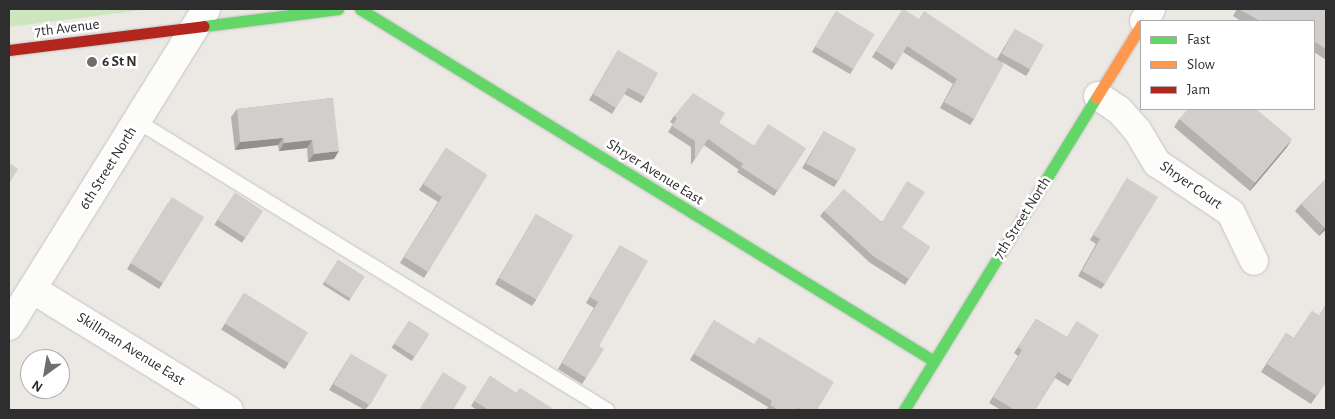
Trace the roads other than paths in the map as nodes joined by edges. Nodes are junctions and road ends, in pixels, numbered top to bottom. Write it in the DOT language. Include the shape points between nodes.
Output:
graph roads {
  1 [pos="338,9"];
  2 [pos="360,9"];
  3 [pos="1151,9"];
  4 [pos="201,18"];
  5 [pos="1145,20"];
  6 [pos="1140,27"];
  7 [pos="9,50"];
  8 [pos="1098,96"];
  9 [pos="137,121"];
  10 [pos="1254,261"];
  11 [pos="32,289"];
  12 [pos="9,326"];
  13 [pos="934,361"];
  14 [pos="229,410"];
  15 [pos="607,410"];
  16 [pos="904,410"];
  1 -- 4 [label="street, 7th Avenue"];
  2 -- 13 [label="street, Shryer Avenue East"];
  3 -- 5 [label="street"];
  4 -- 7 [label="street, 7th Avenue"];
  4 -- 9 [label="street, 6th Street North"];
  6 -- 8 [label="street, 7th Street North"];
  8 -- 10 [label="street, Shryer Court" via="1125,116 1156,163 1232,213"];
  8 -- 13 [label="street, 7th Street North"];
  9 -- 11 [label="street, 6th Street North"];
  9 -- 15 [label="lane"];
  11 -- 12 [label="street, 6th Street North"];
  11 -- 14 [label="street, Skillman Avenue East"];
  13 -- 16 [label="street, 7th Street North"];
}
